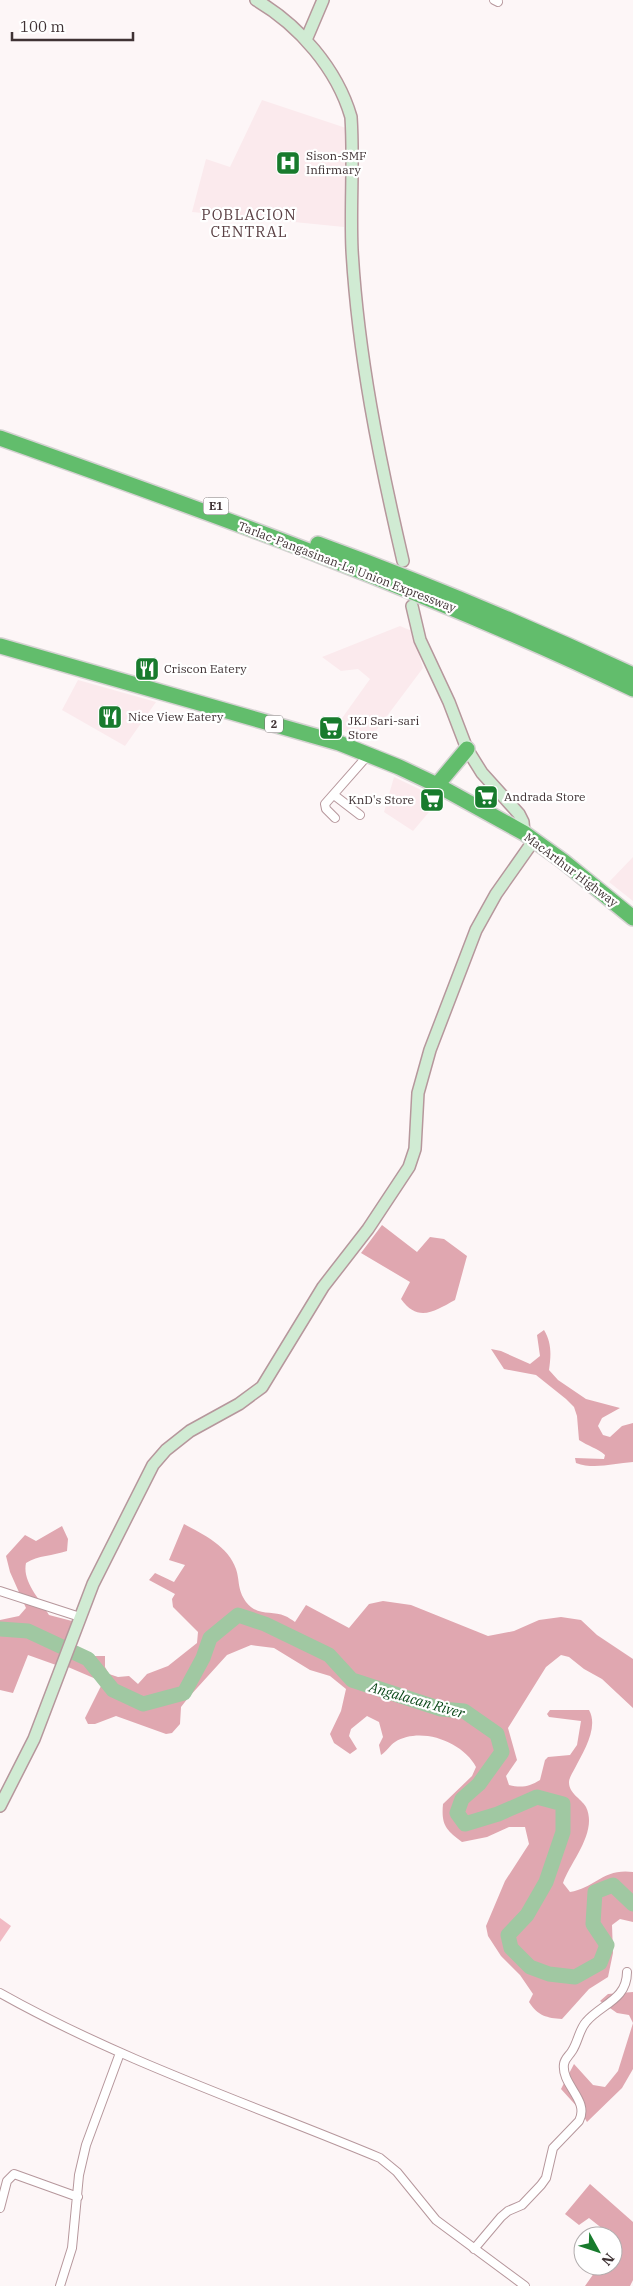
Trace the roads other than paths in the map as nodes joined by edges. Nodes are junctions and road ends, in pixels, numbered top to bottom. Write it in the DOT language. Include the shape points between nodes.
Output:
graph roads {
  1 [pos="256,0"];
  2 [pos="323,0"];
  3 [pos="306,40"];
  4 [pos="0,427"];
  5 [pos="0,438"];
  6 [pos="403,561"];
  7 [pos="412,606"];
  8 [pos="0,646"];
  9 [pos="592,662"];
  10 [pos="633,664"];
  11 [pos="633,675"];
  12 [pos="633,689"];
  13 [pos="633,697"];
  14 [pos="467,749"];
  15 [pos="369,754"];
  16 [pos="437,785"];
  17 [pos="334,795"];
  18 [pos="360,815"];
  19 [pos="335,818"];
  20 [pos="529,837"];
  21 [pos="633,918"];
  22 [pos="0,1592"];
  23 [pos="80,1617"];
  24 [pos="0,1806"];
  25 [pos="627,1972"];
  26 [pos="0,1993"];
  27 [pos="120,2053"];
  28 [pos="78,2197"];
  29 [pos="0,2208"];
  30 [pos="474,2249"];
  31 [pos="60,2286"];
  32 [pos="525,2286"];
  1 -- 3 [label="street"];
  2 -- 3 [label="street"];
  3 -- 6 [label="street" via="338,84 351,117 352,251 363,362 377,446"];
  4 -- 9 [label="highway, Tarlac-Pangasinan-La Union Expressway / E1" via="389,570"];
  5 -- 9 [label="highway, Tarlac-Pangasinan-La Union Expressway / E1" via="152,492"];
  7 -- 14 [label="street" via="420,640"];
  8 -- 15 [label="highway, MacArthur Highway / 2"];
  9 -- 10 [label="highway"];
  9 -- 11 [label="highway, Tarlac-Pangasinan-La Union Expressway / E1"];
  9 -- 12 [label="highway, Tarlac-Pangasinan-La Union Expressway / E1"];
  9 -- 13 [label="highway"];
  14 -- 16 [label="highway"];
  14 -- 20 [label="street" via="482,773 519,814"];
  15 -- 16 [label="highway, MacArthur Highway / 2"];
  15 -- 17 [label="street"];
  16 -- 20 [label="highway, MacArthur Highway / 2"];
  17 -- 18 [label="street"];
  17 -- 19 [label="street" via="325,807"];
  20 -- 21 [label="highway, MacArthur Highway / 2"];
  20 -- 23 [label="street" via="476,930 428,1057 418,1093 413,1160 368,1229 323,1288 262,1387 239,1404 190,1431 160,1456 92,1584"];
  22 -- 23 [label="street"];
  23 -- 24 [label="street" via="34,1738"];
  25 -- 30 [label="street" via="621,1992 586,2021 564,2064 564,2074 581,2105 579,2121 553,2148 546,2178 541,2185 522,2205 501,2217"];
  26 -- 27 [label="street"];
  27 -- 28 [label="street" via="86,2145"];
  27 -- 30 [label="street" via="380,2158 397,2172 436,2220"];
  28 -- 29 [label="street" via="14,2174 7,2181"];
  28 -- 31 [label="street" via="72,2248"];
  30 -- 32 [label="street"];
}
